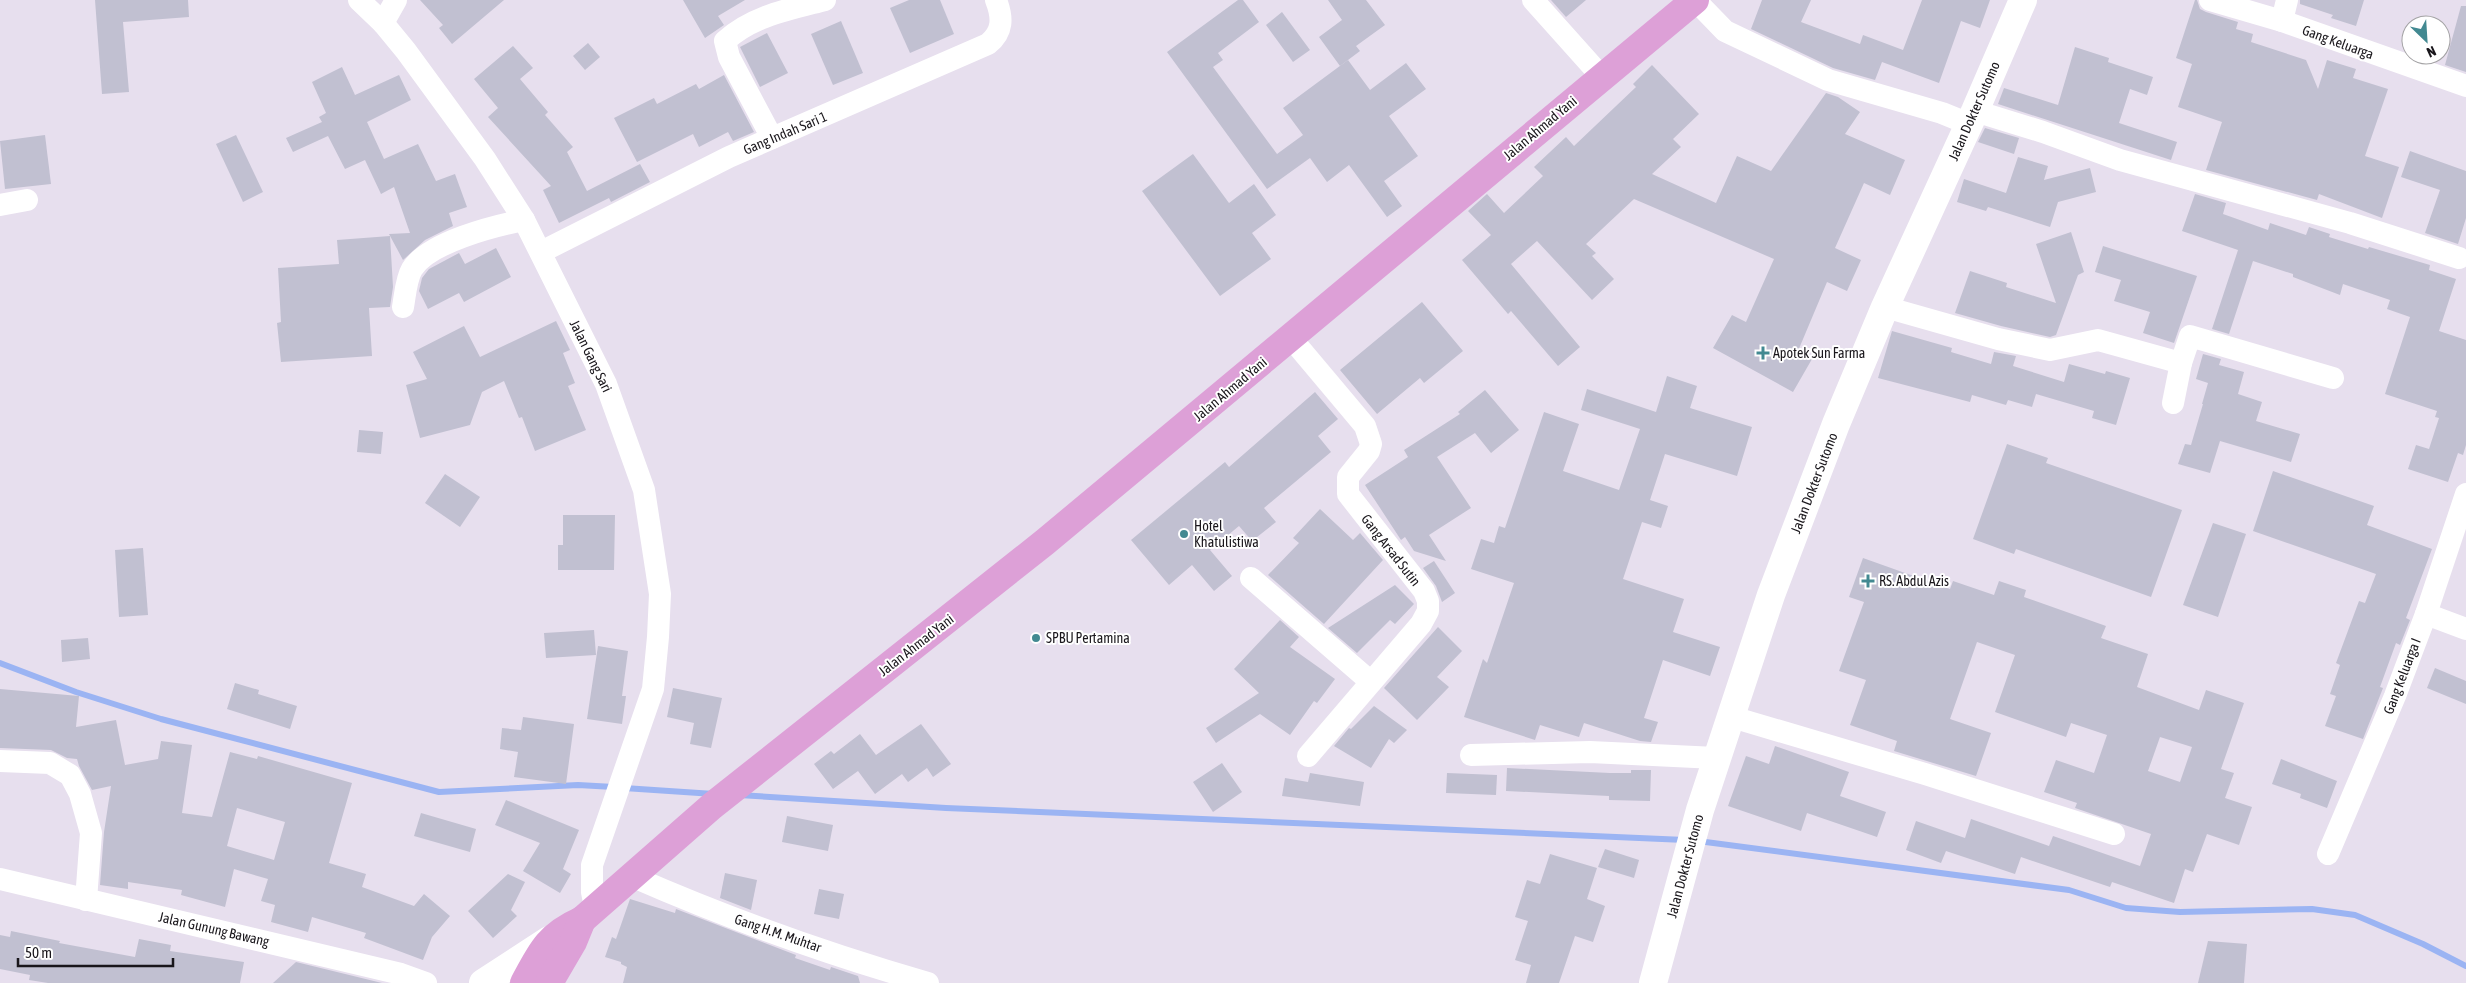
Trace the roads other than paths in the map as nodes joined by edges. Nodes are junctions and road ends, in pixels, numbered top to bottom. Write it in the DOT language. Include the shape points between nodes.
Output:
graph roads {
  1 [pos="359,0"];
  2 [pos="396,0"];
  3 [pos="825,0"];
  4 [pos="996,0"];
  5 [pos="1533,0"];
  6 [pos="1695,0"];
  7 [pos="2023,0"];
  8 [pos="2210,0"];
  9 [pos="2285,11"];
  10 [pos="383,23"];
  11 [pos="1602,76"];
  12 [pos="2466,86"];
  13 [pos="1972,118"];
  14 [pos="772,138"];
  15 [pos="27,200"];
  16 [pos="0,205"];
  17 [pos="524,220"];
  18 [pos="541,252"];
  19 [pos="2459,258"];
  20 [pos="403,307"];
  21 [pos="1885,307"];
  22 [pos="1291,338"];
  23 [pos="2181,363"];
  24 [pos="2333,378"];
  25 [pos="2173,403"];
  26 [pos="2466,494"];
  27 [pos="1251,578"];
  28 [pos="2426,614"];
  29 [pos="2466,629"];
  30 [pos="1371,682"];
  31 [pos="1732,718"];
  32 [pos="1471,755"];
  33 [pos="1308,756"];
  34 [pos="1716,758"];
  35 [pos="0,761"];
  36 [pos="2114,834"];
  37 [pos="2328,854"];
  38 [pos="631,876"];
  39 [pos="0,879"];
  40 [pos="86,900"];
  41 [pos="575,927"];
  42 [pos="426,983"];
  43 [pos="483,983"];
  44 [pos="524,983"];
  45 [pos="549,983"];
  46 [pos="928,983"];
  47 [pos="1653,983"];
  1 -- 10 [label="street, Jalan Gang Sari"];
  2 -- 10 [label="street"];
  3 -- 14 [label="street" via="750,23 725,41"];
  4 -- 14 [label="street, Gang Indah Sari 1" via="1001,22 997,37 988,44"];
  5 -- 11 [label="street"];
  6 -- 11 [label="main road, Jalan Ahmad Yani"];
  6 -- 13 [label="street" via="1725,31 1828,80 1942,113"];
  7 -- 13 [label="street, Jalan Dokter Sutomo"];
  8 -- 9 [label="street, Gang Keluarga"];
  9 -- 12 [label="street, Gang Keluarga"];
  10 -- 17 [label="street, Jalan Gang Sari" via="485,159"];
  11 -- 22 [label="main road, Jalan Ahmad Yani"];
  13 -- 19 [label="street" via="2043,132 2120,160 2350,223"];
  13 -- 21 [label="street, Jalan Dokter Sutomo"];
  14 -- 18 [label="street, Gang Indah Sari 1" via="729,156"];
  15 -- 16 [label="street"];
  17 -- 18 [label="street, Jalan Gang Sari"];
  17 -- 20 [label="street" via="485,228 426,256 412,270"];
  18 -- 41 [label="street, Jalan Gang Sari" via="606,384 644,490 660,594 653,689 592,865 592,892"];
  21 -- 23 [label="street" via="2050,350 2098,340"];
  21 -- 31 [label="street, Jalan Dokter Sutomo" via="1771,595"];
  22 -- 30 [label="street, Gang Arsad Sutin" via="1365,426 1371,444 1348,477 1348,494 1408,570 1428,601 1428,611 1421,624"];
  22 -- 38 [label="main road, Jalan Ahmad Yani" via="1045,542 712,806"];
  23 -- 24 [label="street" via="2190,336"];
  23 -- 25 [label="street"];
  26 -- 28 [label="street, Gang Keluarga I"];
  27 -- 30 [label="street"];
  28 -- 29 [label="street"];
  28 -- 37 [label="street, Gang Keluarga I"];
  30 -- 33 [label="street, Gang Arsad Sutin"];
  31 -- 34 [label="street, Jalan Dokter Sutomo"];
  31 -- 36 [label="street" via="1926,774"];
  32 -- 34 [label="street" via="1590,752"];
  34 -- 47 [label="street, Jalan Dokter Sutomo"];
  35 -- 40 [label="street" via="50,763 70,775 80,794 90,833"];
  38 -- 41 [label="main road, Jalan Ahmad Yani"];
  38 -- 46 [label="street, Gang H.M. Muhtar" via="700,906"];
  39 -- 40 [label="street, Jalan Gunung Bawang"];
  40 -- 42 [label="street, Jalan Gunung Bawang" via="402,974"];
  41 -- 43 [label="street"];
  41 -- 44 [label="main road"];
  41 -- 45 [label="main road"];
}
